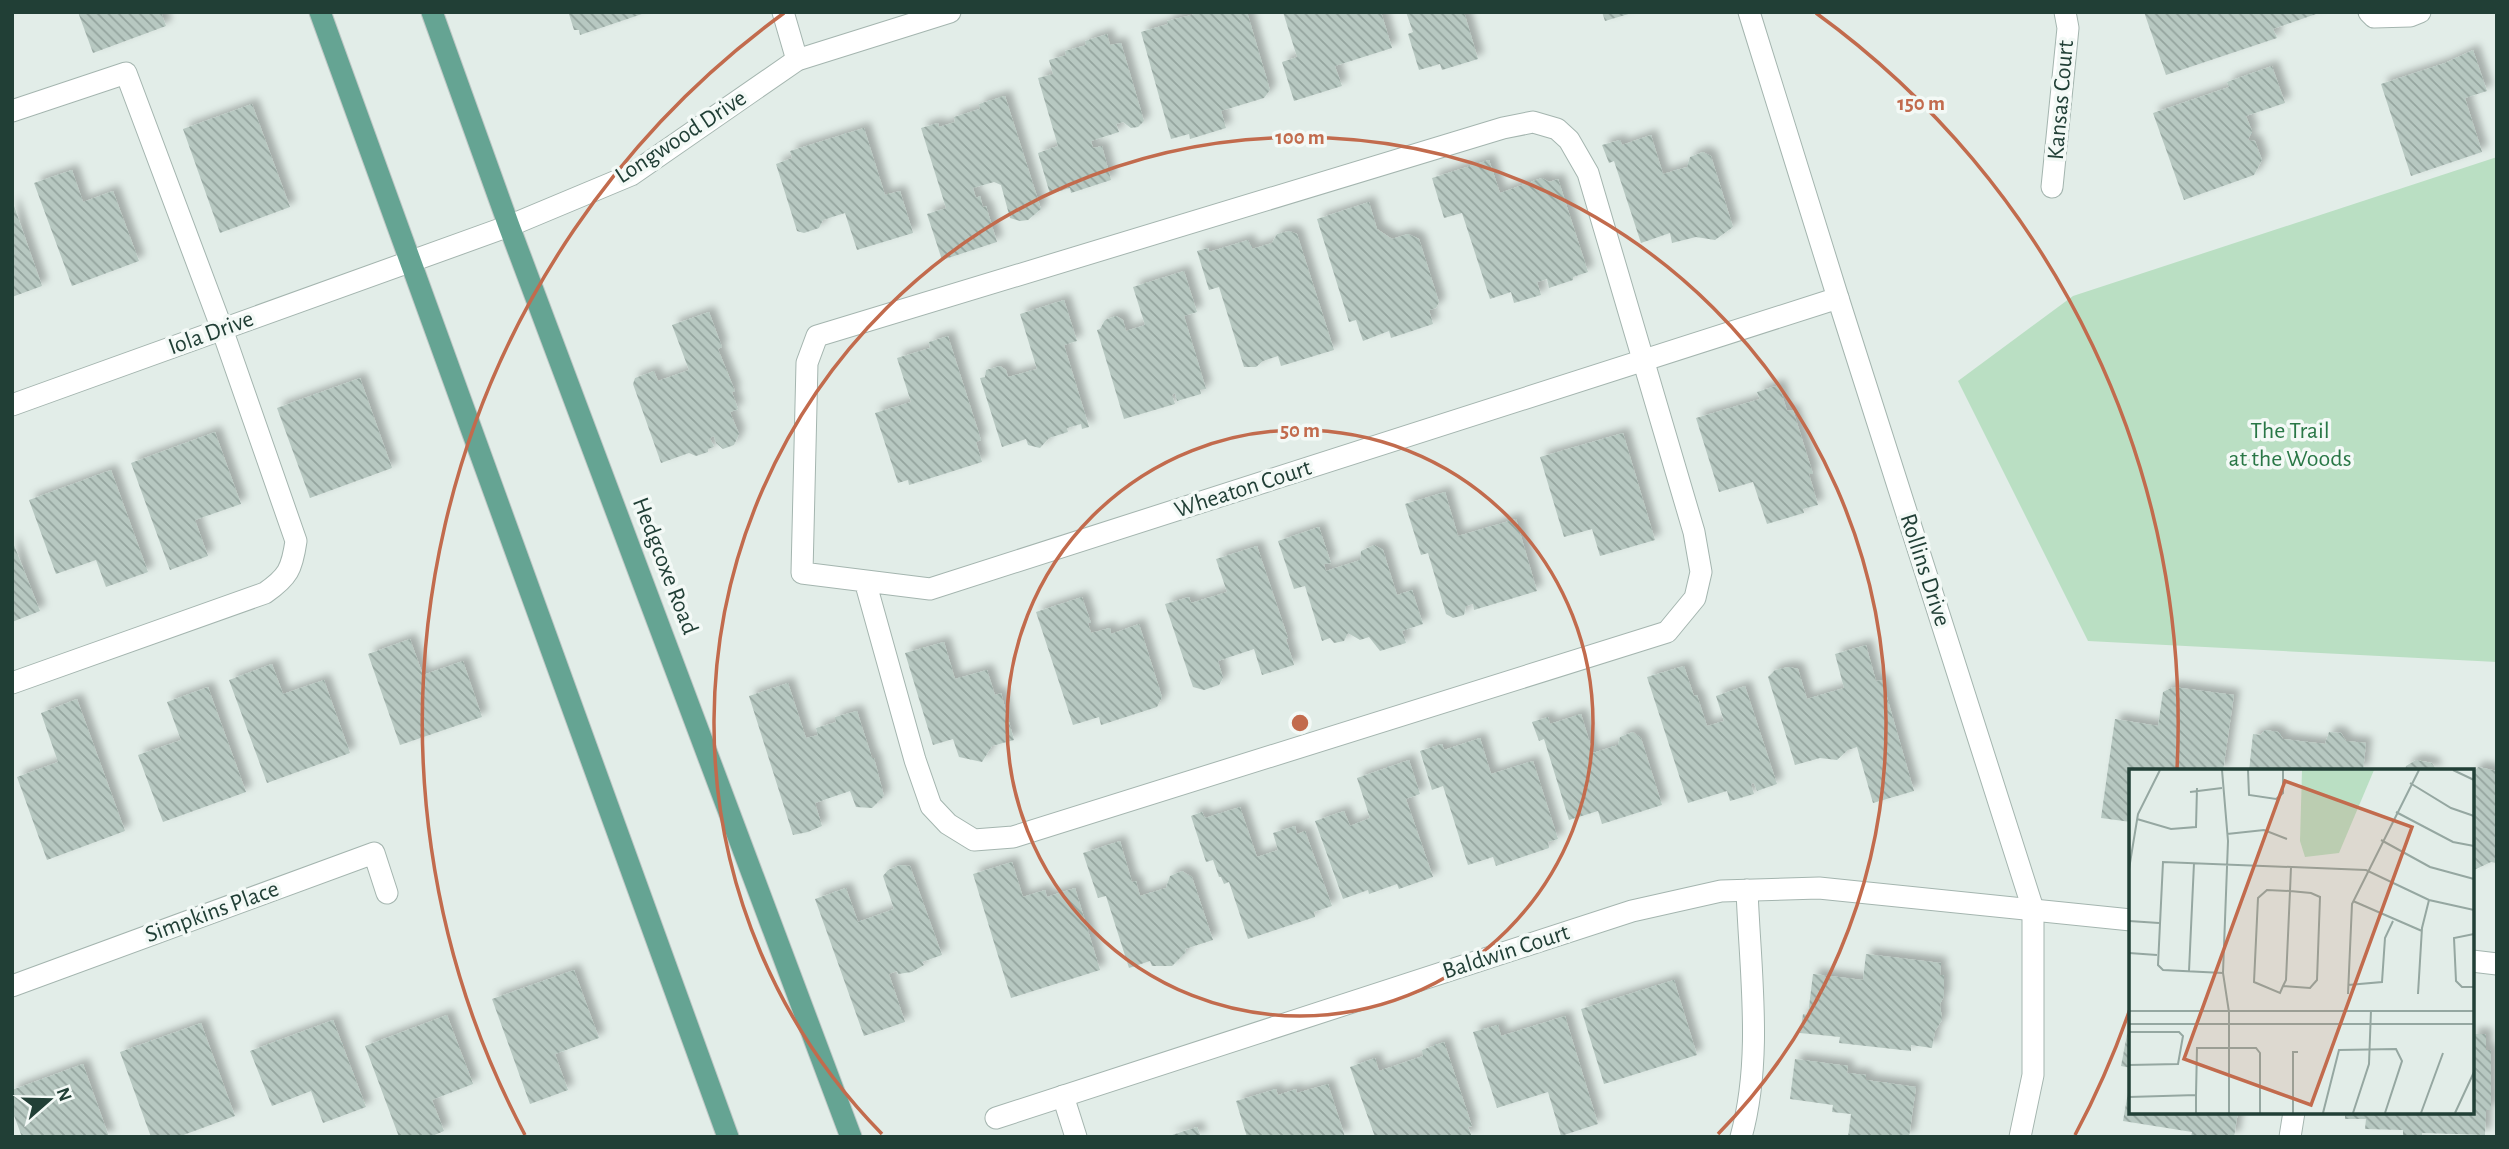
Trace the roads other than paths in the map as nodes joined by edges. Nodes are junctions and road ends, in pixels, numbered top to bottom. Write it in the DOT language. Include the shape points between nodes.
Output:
graph roads {
  1 [pos="320,12"];
  2 [pos="432,12"];
  3 [pos="783,12"];
  4 [pos="950,12"];
  5 [pos="1749,12"];
  6 [pos="2065,12"];
  7 [pos="2369,12"];
  8 [pos="2420,12"];
  9 [pos="797,60"];
  10 [pos="12,111"];
  11 [pos="2052,187"];
  12 [pos="509,226"];
  13 [pos="410,261"];
  14 [pos="1838,298"];
  15 [pos="222,329"];
  16 [pos="1643,360"];
  17 [pos="12,405"];
  18 [pos="865,581"];
  19 [pos="12,683"];
  20 [pos="1747,890"];
  21 [pos="387,892"];
  22 [pos="2033,908"];
  23 [pos="2129,920"];
  24 [pos="2474,961"];
  25 [pos="2497,964"];
  26 [pos="12,986"];
  27 [pos="1063,1096"];
  28 [pos="2294,1114"];
  29 [pos="996,1118"];
  30 [pos="728,1137"];
  31 [pos="851,1137"];
  32 [pos="1076,1137"];
  33 [pos="1741,1137"];
  34 [pos="2020,1137"];
  35 [pos="2290,1137"];
  1 -- 13 [label="main road"];
  2 -- 12 [label="main road, Hedgcoxe Road"];
  3 -- 9 [label="street"];
  4 -- 9 [label="street, Longwood Drive"];
  5 -- 14 [label="street, Rollins Drive"];
  6 -- 11 [label="street, Kansas Court" via="2068,28"];
  7 -- 8 [label="street" via="2374,17"];
  9 -- 12 [label="street, Longwood Drive" via="631,175"];
  10 -- 15 [label="street" via="126,73"];
  12 -- 13 [label="street, Longwood Drive"];
  12 -- 31 [label="main road, Hedgcoxe Road"];
  13 -- 15 [label="street, Iola Drive"];
  13 -- 30 [label="main road"];
  14 -- 16 [label="street, Wheaton Court"];
  14 -- 22 [label="street, Rollins Drive"];
  15 -- 17 [label="street, Iola Drive"];
  15 -- 19 [label="street" via="296,541 284,579 265,593"];
  16 -- 18 [label="street, Wheaton Court" via="930,589"];
  16 -- 18 [label="street" via="1694,532 1701,572 1695,598 1667,632 1013,838 974,840 948,824 931,806"];
  16 -- 18 [label="street, Wheaton Court" via="1588,173 1569,139 1557,129 1533,122 1503,128 817,337 807,363 802,573"];
  20 -- 22 [label="street, Baldwin Court" via="1819,888"];
  20 -- 27 [label="street, Baldwin Court" via="1721,891 1632,911"];
  20 -- 33 [label="street" via="1754,1051"];
  21 -- 26 [label="street, Simpkins Place" via="374,853"];
  22 -- 23 [label="street, Baldwin Court"];
  22 -- 34 [label="street, Rollins Drive" via="2033,1075"];
  24 -- 25 [label="street"];
  27 -- 29 [label="street, Baldwin Court"];
  27 -- 32 [label="street"];
  28 -- 35 [label="street"];
}
